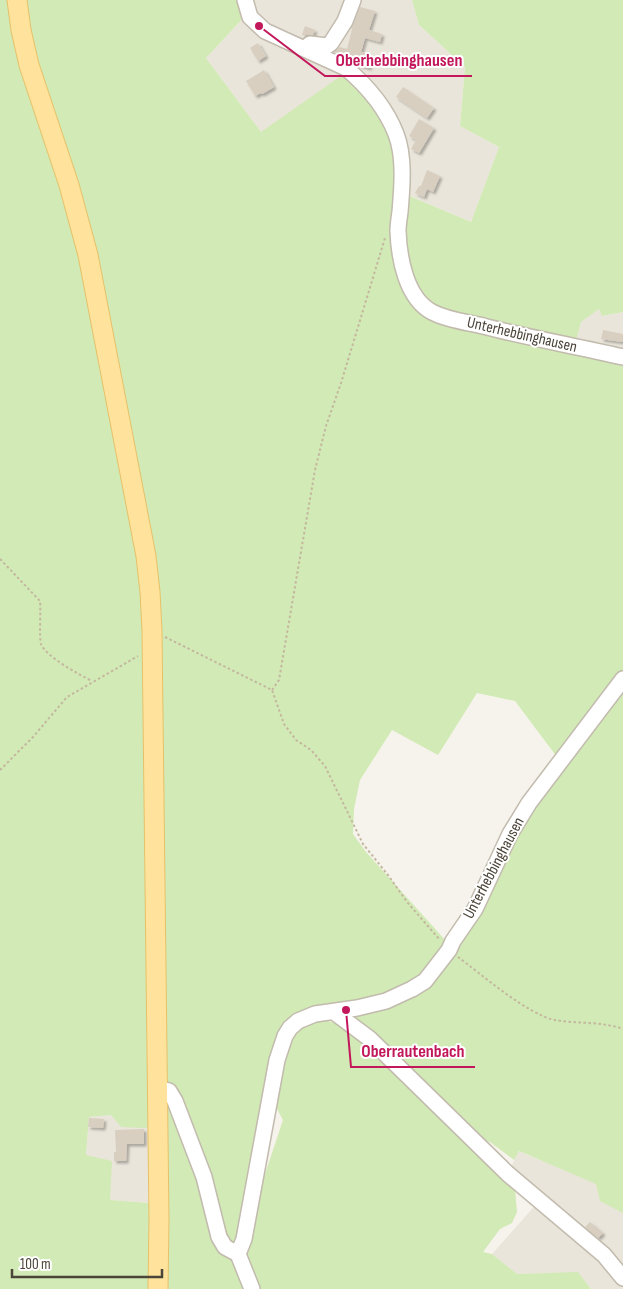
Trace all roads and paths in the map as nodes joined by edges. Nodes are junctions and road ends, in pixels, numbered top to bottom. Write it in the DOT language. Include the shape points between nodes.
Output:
graph roads {
  1 [pos="17,0"];
  2 [pos="245,0"];
  3 [pos="353,0"];
  4 [pos="304,48"];
  5 [pos="400,215"];
  6 [pos="623,357"];
  7 [pos="0,559"];
  8 [pos="152,631"];
  9 [pos="131,660"];
  10 [pos="623,679"];
  11 [pos="93,681"];
  12 [pos="272,690"];
  13 [pos="0,770"];
  14 [pos="449,950"];
  15 [pos="334,1012"];
  16 [pos="623,1029"];
  17 [pos="157,1088"];
  18 [pos="238,1254"];
  19 [pos="623,1278"];
  20 [pos="158,1289"];
  21 [pos="252,1289"];
  1 -- 8 [label="main road" via="29,66 69,185 88,255 146,556"];
  2 -- 4 [label="street" via="250,17 265,31"];
  3 -- 4 [label="street" via="331,43 327,46 310,44"];
  4 -- 5 [label="street" via="346,68 357,77 389,120 397,134 400,155"];
  5 -- 6 [label="street, Unterhebbinghausen" via="398,230 407,280 412,293 424,307 440,316"];
  5 -- 12 [label="path" via="390,222 326,426 279,680"];
  7 -- 11 [label="path" via="40,601 41,644 75,673"];
  8 -- 12 [label="path"];
  8 -- 17 [label="main road"];
  9 -- 11 [label="path"];
  10 -- 14 [label="street, Unterhebbinghausen" via="520,818 475,909"];
  11 -- 13 [label="path" via="67,697"];
  12 -- 14 [label="path" via="284,724 296,740 325,766 363,844"];
  14 -- 15 [label="street, Unterhebbinghausen" via="425,981 412,989 386,1001"];
  14 -- 16 [label="path" via="530,1010 553,1020 612,1025"];
  15 -- 18 [label="street, Unterhebbinghausen" via="303,1018 285,1036 275,1067 244,1239"];
  15 -- 19 [label="street" via="370,1039 508,1174 604,1255"];
  17 -- 18 [label="street" via="169,1091 175,1101 201,1168 219,1237 224,1247"];
  17 -- 20 [label="main road"];
  18 -- 21 [label="street"];
}
